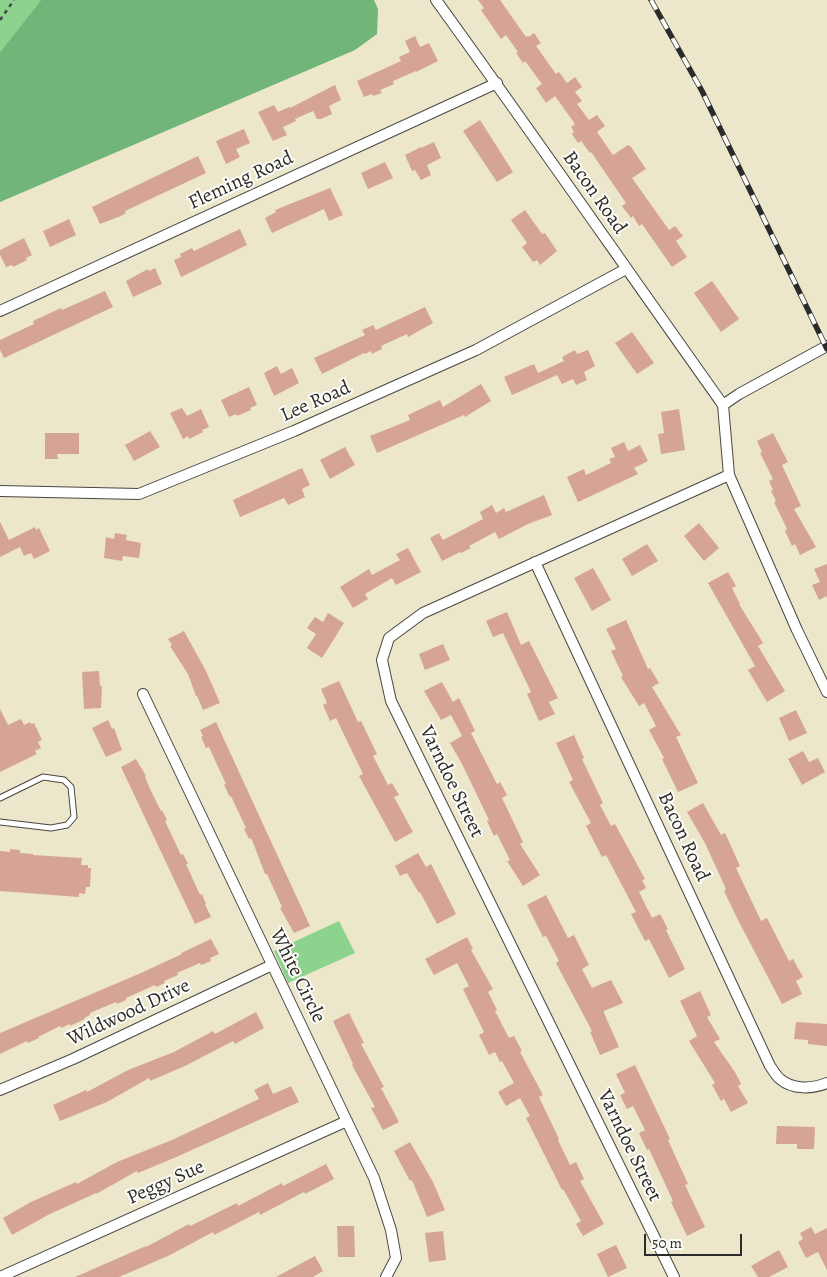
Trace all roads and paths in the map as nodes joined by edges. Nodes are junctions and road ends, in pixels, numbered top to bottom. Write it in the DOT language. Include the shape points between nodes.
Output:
graph roads {
  1 [pos="14,0"];
  2 [pos="436,0"];
  3 [pos="0,20"];
  4 [pos="496,83"];
  5 [pos="626,269"];
  6 [pos="0,311"];
  7 [pos="827,346"];
  8 [pos="723,405"];
  9 [pos="729,475"];
  10 [pos="0,491"];
  11 [pos="535,562"];
  12 [pos="827,692"];
  13 [pos="143,694"];
  14 [pos="0,798"];
  15 [pos="0,822"];
  16 [pos="272,965"];
  17 [pos="827,1083"];
  18 [pos="0,1090"];
  19 [pos="347,1121"];
  20 [pos="0,1277"];
  21 [pos="386,1277"];
  22 [pos="674,1277"];
  1 -- 3 [label="path"];
  2 -- 4 [label="street, Bacon Road"];
  4 -- 5 [label="street, Bacon Road"];
  4 -- 6 [label="street, Fleming Road"];
  5 -- 8 [label="street, Bacon Road"];
  5 -- 10 [label="street, Lee Road" via="476,350 294,431 139,494"];
  7 -- 8 [label="street"];
  8 -- 9 [label="street"];
  9 -- 11 [label="street, Varndoe Street"];
  9 -- 12 [label="street" via="796,630"];
  11 -- 17 [label="street, Bacon Road" via="770,1066 778,1079 794,1088"];
  11 -- 22 [label="street, Varndoe Street" via="423,612 389,638 382,660 391,701"];
  13 -- 16 [label="street, White Circle"];
  14 -- 15 [label="lane" via="43,777 64,780 71,787 74,817 67,825 51,828"];
  16 -- 18 [label="street, Wildwood Drive"];
  16 -- 19 [label="street, White Circle"];
  19 -- 20 [label="street, Peggy Sue"];
  19 -- 21 [label="street, White Circle" via="374,1178 391,1230 396,1258"];
}
